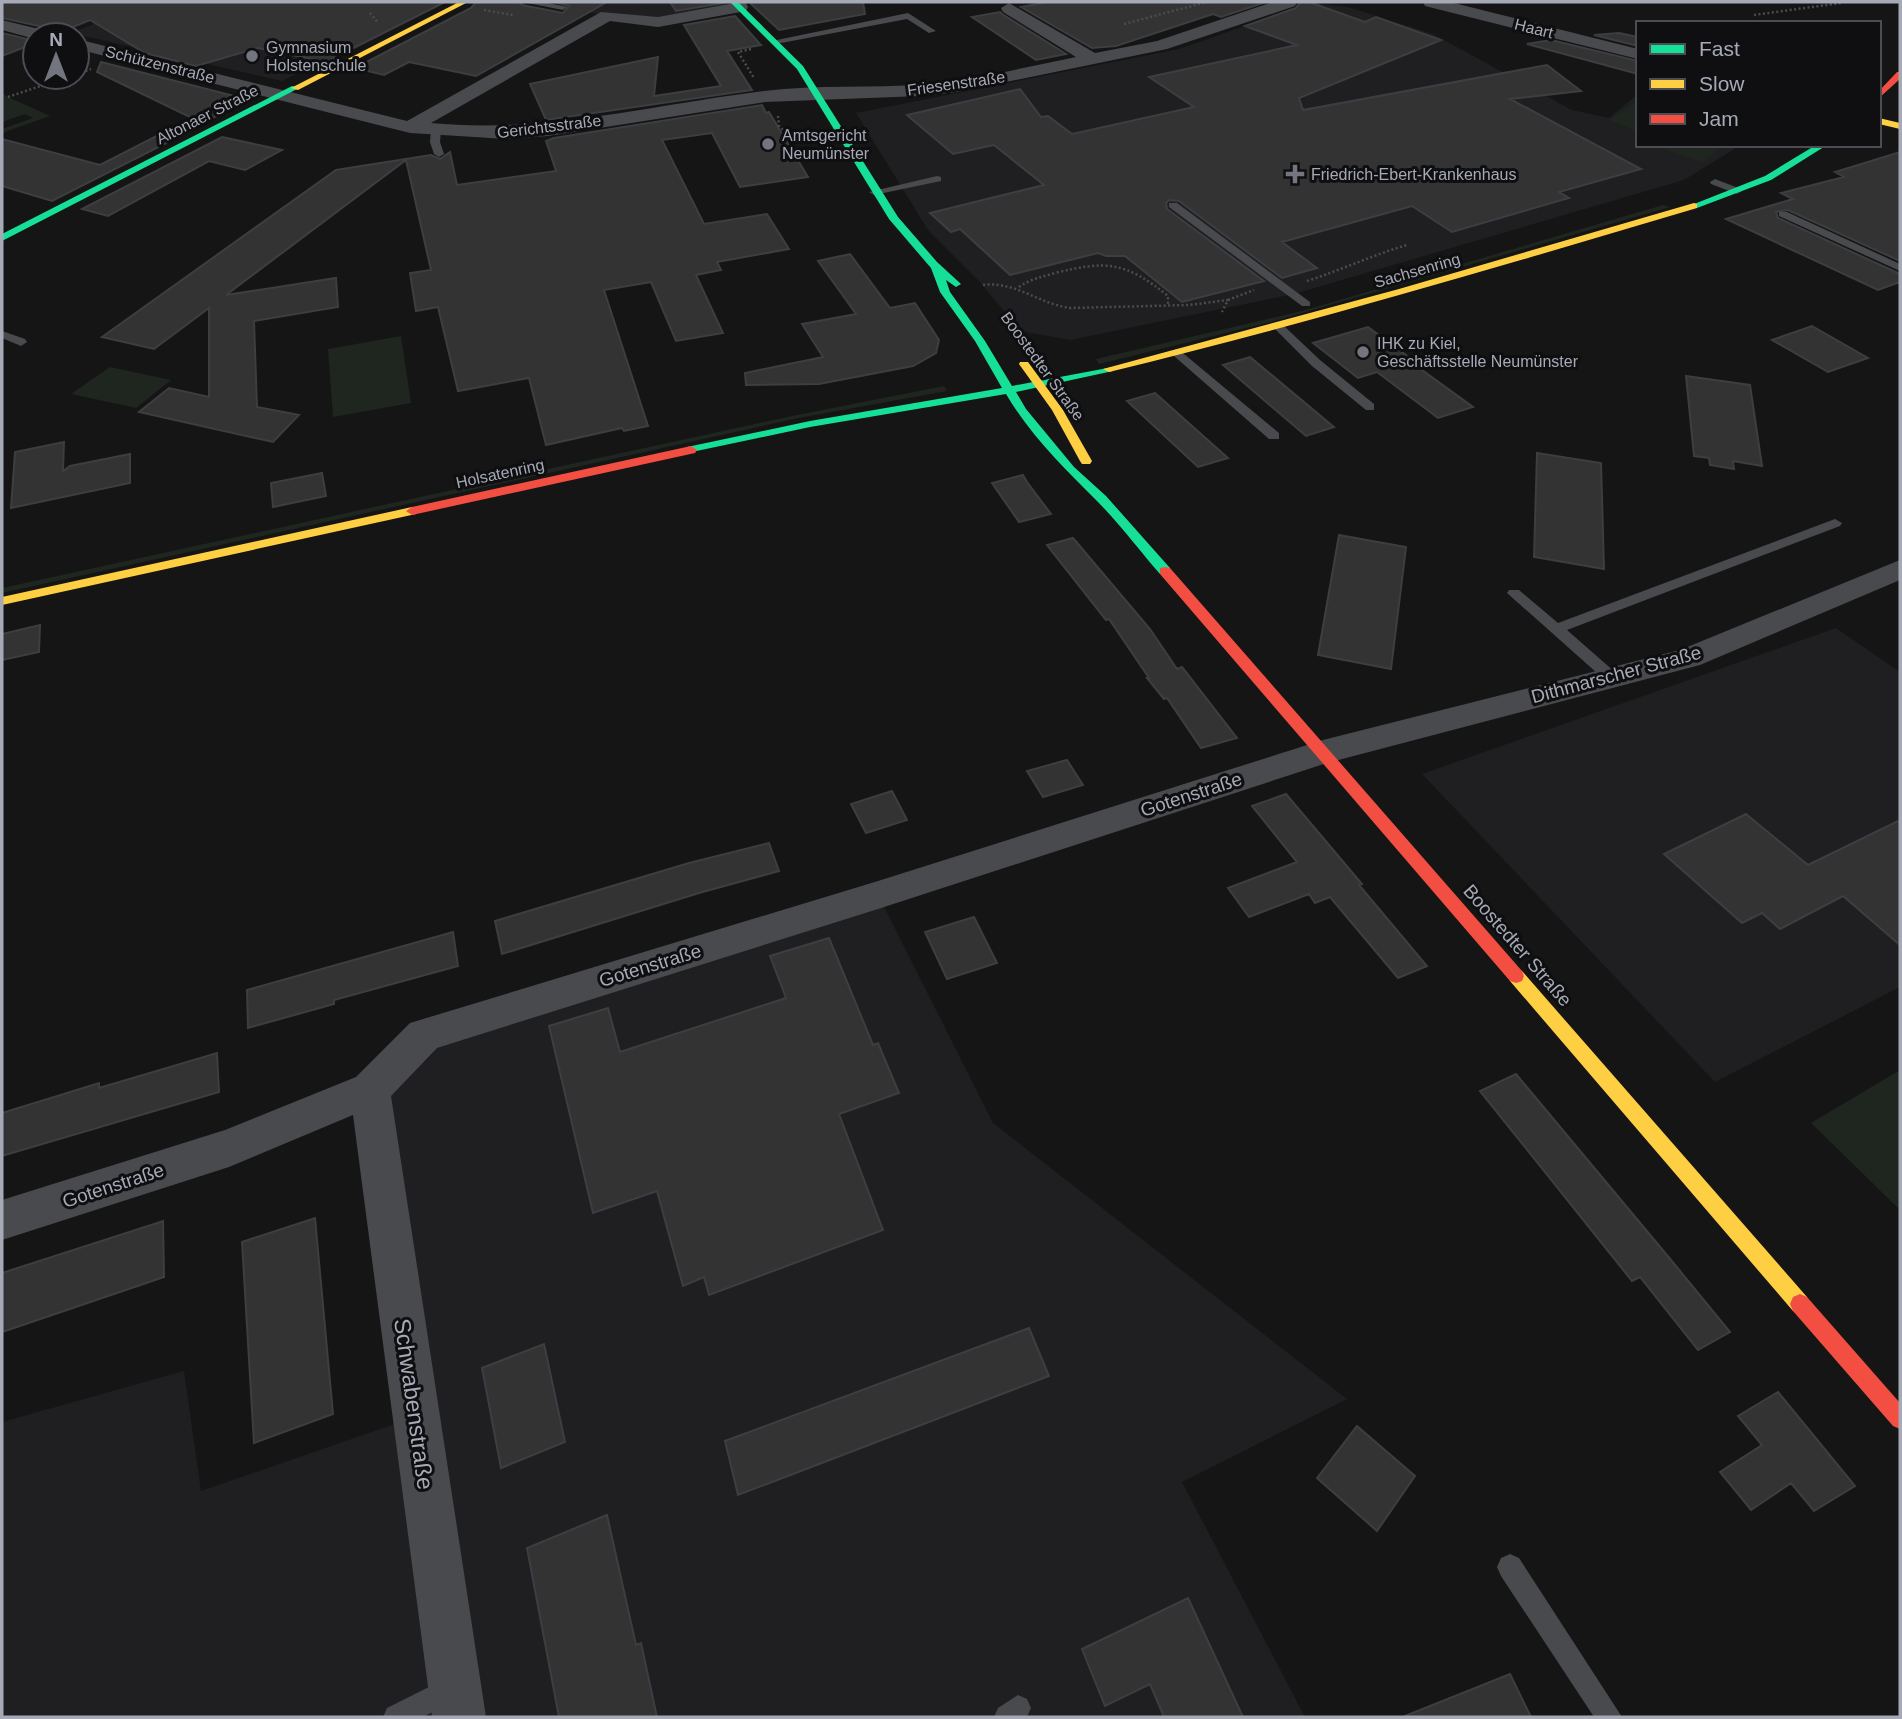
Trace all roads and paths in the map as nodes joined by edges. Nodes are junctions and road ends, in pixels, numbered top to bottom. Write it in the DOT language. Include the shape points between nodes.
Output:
graph roads {
  1 [pos="526,2"];
  2 [pos="1207,2"];
  3 [pos="1289,2"];
  4 [pos="1431,2"];
  5 [pos="462,3"];
  6 [pos="1841,3"];
  7 [pos="737,4"];
  8 [pos="563,7"];
  9 [pos="1009,8"];
  10 [pos="1754,15"];
  11 [pos="519,16"];
  12 [pos="1124,24"];
  13 [pos="2,25"];
  14 [pos="21,30"];
  15 [pos="932,31"];
  16 [pos="777,42"];
  17 [pos="91,47"];
  18 [pos="1636,53"];
  19 [pos="1092,58"];
  20 [pos="1900,74"];
  21 [pos="26,91"];
  22 [pos="818,92"];
  23 [pos="1881,94"];
  24 [pos="284,95"];
  25 [pos="765,96"];
  26 [pos="8,97"];
  27 [pos="1881,111"];
  28 [pos="779,112"];
  29 [pos="1900,116"];
  30 [pos="1881,122"];
  31 [pos="411,127"];
  32 [pos="1881,128"];
  33 [pos="1900,129"];
  34 [pos="436,130"];
  35 [pos="819,141"];
  36 [pos="1820,147"];
  37 [pos="439,154"];
  38 [pos="1733,173"];
  39 [pos="937,179"];
  40 [pos="1715,181"];
  41 [pos="1737,191"];
  42 [pos="874,192"];
  43 [pos="1173,205"];
  44 [pos="1783,214"];
  45 [pos="2,237"];
  46 [pos="1407,245"];
  47 [pos="936,268"];
  48 [pos="1900,268"];
  49 [pos="1019,287"];
  50 [pos="1283,287"];
  51 [pos="975,292"];
  52 [pos="1228,300"];
  53 [pos="1168,304"];
  54 [pos="1307,304"];
  55 [pos="1222,312"];
  56 [pos="1259,314"];
  57 [pos="1279,327"];
  58 [pos="2,334"];
  59 [pos="21,342"];
  60 [pos="1178,353"];
  61 [pos="991,370"];
  62 [pos="1038,383"];
  63 [pos="1008,390"];
  64 [pos="1370,407"];
  65 [pos="1274,436"];
  66 [pos="1102,499"];
  67 [pos="1835,523"];
  68 [pos="1900,569"];
  69 [pos="1514,593"];
  70 [pos="2,601"];
  71 [pos="1556,629"];
  72 [pos="1611,677"];
  73 [pos="1323,752"];
  74 [pos="370,1090"];
  75 [pos="2,1220"];
  76 [pos="1900,1419"];
  77 [pos="1510,1567"];
  78 [pos="457,1702"];
  79 [pos="396,1717"];
  80 [pos="1609,1717"];
  1 -- 8 [label="lane"];
  2 -- 12 [label="path"];
  3 -- 19 [label="street, Friesenstraße" via="1185,38"];
  4 -- 18 [label="street, Haart"];
  5 -- 11 [label="path"];
  5 -- 24 [label="main road, Altonaer Straße"];
  6 -- 10 [label="path"];
  7 -- 16 [label="main road, Boostedter Straße"];
  7 -- 31 [label="street" via="658,23 607,16"];
  9 -- 19 [label="street"];
  13 -- 14 [label="street"];
  15 -- 16 [label="lane" via="908,16"];
  16 -- 22 [label="main road, Boostedter Straße"];
  16 -- 25 [label="path" via="738,52"];
  17 -- 24 [label="street, Schützenstraße"];
  19 -- 22 [label="street, Friesenstraße" via="957,86"];
  20 -- 23 [label="main road"];
  21 -- 26 [label="path"];
  22 -- 25 [label="street, Gerichtsstraße"];
  22 -- 42 [label="main road, Boostedter Straße"];
  24 -- 31 [label="street, Gerichtsstraße"];
  24 -- 45 [label="main road, Altonaer Straße"];
  25 -- 34 [label="street, Gerichtsstraße" via="548,130"];
  27 -- 29 [label="main road"];
  28 -- 35 [label="path" via="779,126 793,139"];
  30 -- 33 [label="main road"];
  31 -- 34 [label="street, Gerichtsstraße"];
  32 -- 33 [label="main road"];
  34 -- 37 [label="lane"];
  36 -- 41 [label="main road, Sachsenring"];
  38 -- 40 [label="main road, Sachsenring"];
  39 -- 42 [label="lane"];
  40 -- 41 [label="lane"];
  40 -- 54 [label="main road, Sachsenring" via="1665,201"];
  41 -- 57 [label="main road, Sachsenring"];
  42 -- 47 [label="main road, Boostedter Straße"];
  43 -- 50 [label="lane"];
  44 -- 48 [label="lane"];
  46 -- 50 [label="path"];
  47 -- 51 [label="main road, Boostedter Straße"];
  47 -- 61 [label="main road, Boostedter Straße"];
  49 -- 51 [label="path" via="996,282"];
  49 -- 53 [label="path" via="1033,298 1065,308"];
  49 -- 53 [label="path" via="1028,279 1090,263 1104,264 1136,270 1168,296"];
  50 -- 52 [label="path" via="1242,293"];
  50 -- 54 [label="lane"];
  52 -- 53 [label="path" via="1186,307"];
  52 -- 55 [label="path"];
  54 -- 56 [label="main road, Sachsenring"];
  57 -- 60 [label="main road, Sachsenring"];
  57 -- 64 [label="lane"];
  58 -- 59 [label="lane"];
  60 -- 62 [label="main road, Sachsenring"];
  60 -- 65 [label="lane"];
  61 -- 62 [label="main road, Boostedter Straße" via="1025,359"];
  61 -- 63 [label="main road, Boostedter Straße"];
  62 -- 63 [label="main road, Sachsenring"];
  62 -- 66 [label="main road, Boostedter Straße" via="1086,461"];
  63 -- 66 [label="main road, Boostedter Straße" via="1070,470"];
  63 -- 70 [label="main road, Holsatenring" via="810,424"];
  66 -- 73 [label="main road, Boostedter Straße"];
  67 -- 71 [label="lane"];
  68 -- 72 [label="street, Dithmarscher Straße" via="1689,658"];
  69 -- 71 [label="lane"];
  71 -- 72 [label="lane"];
  72 -- 73 [label="street, Dithmarscher Straße"];
  73 -- 74 [label="street, Gotenstraße" via="424,1035"];
  73 -- 76 [label="main road, Boostedter Straße"];
  74 -- 75 [label="street, Gotenstraße" via="229,1148"];
  74 -- 78 [label="street, Schwabenstraße"];
  77 -- 80 [label="lane"];
  78 -- 79 [label="lane"];
}
